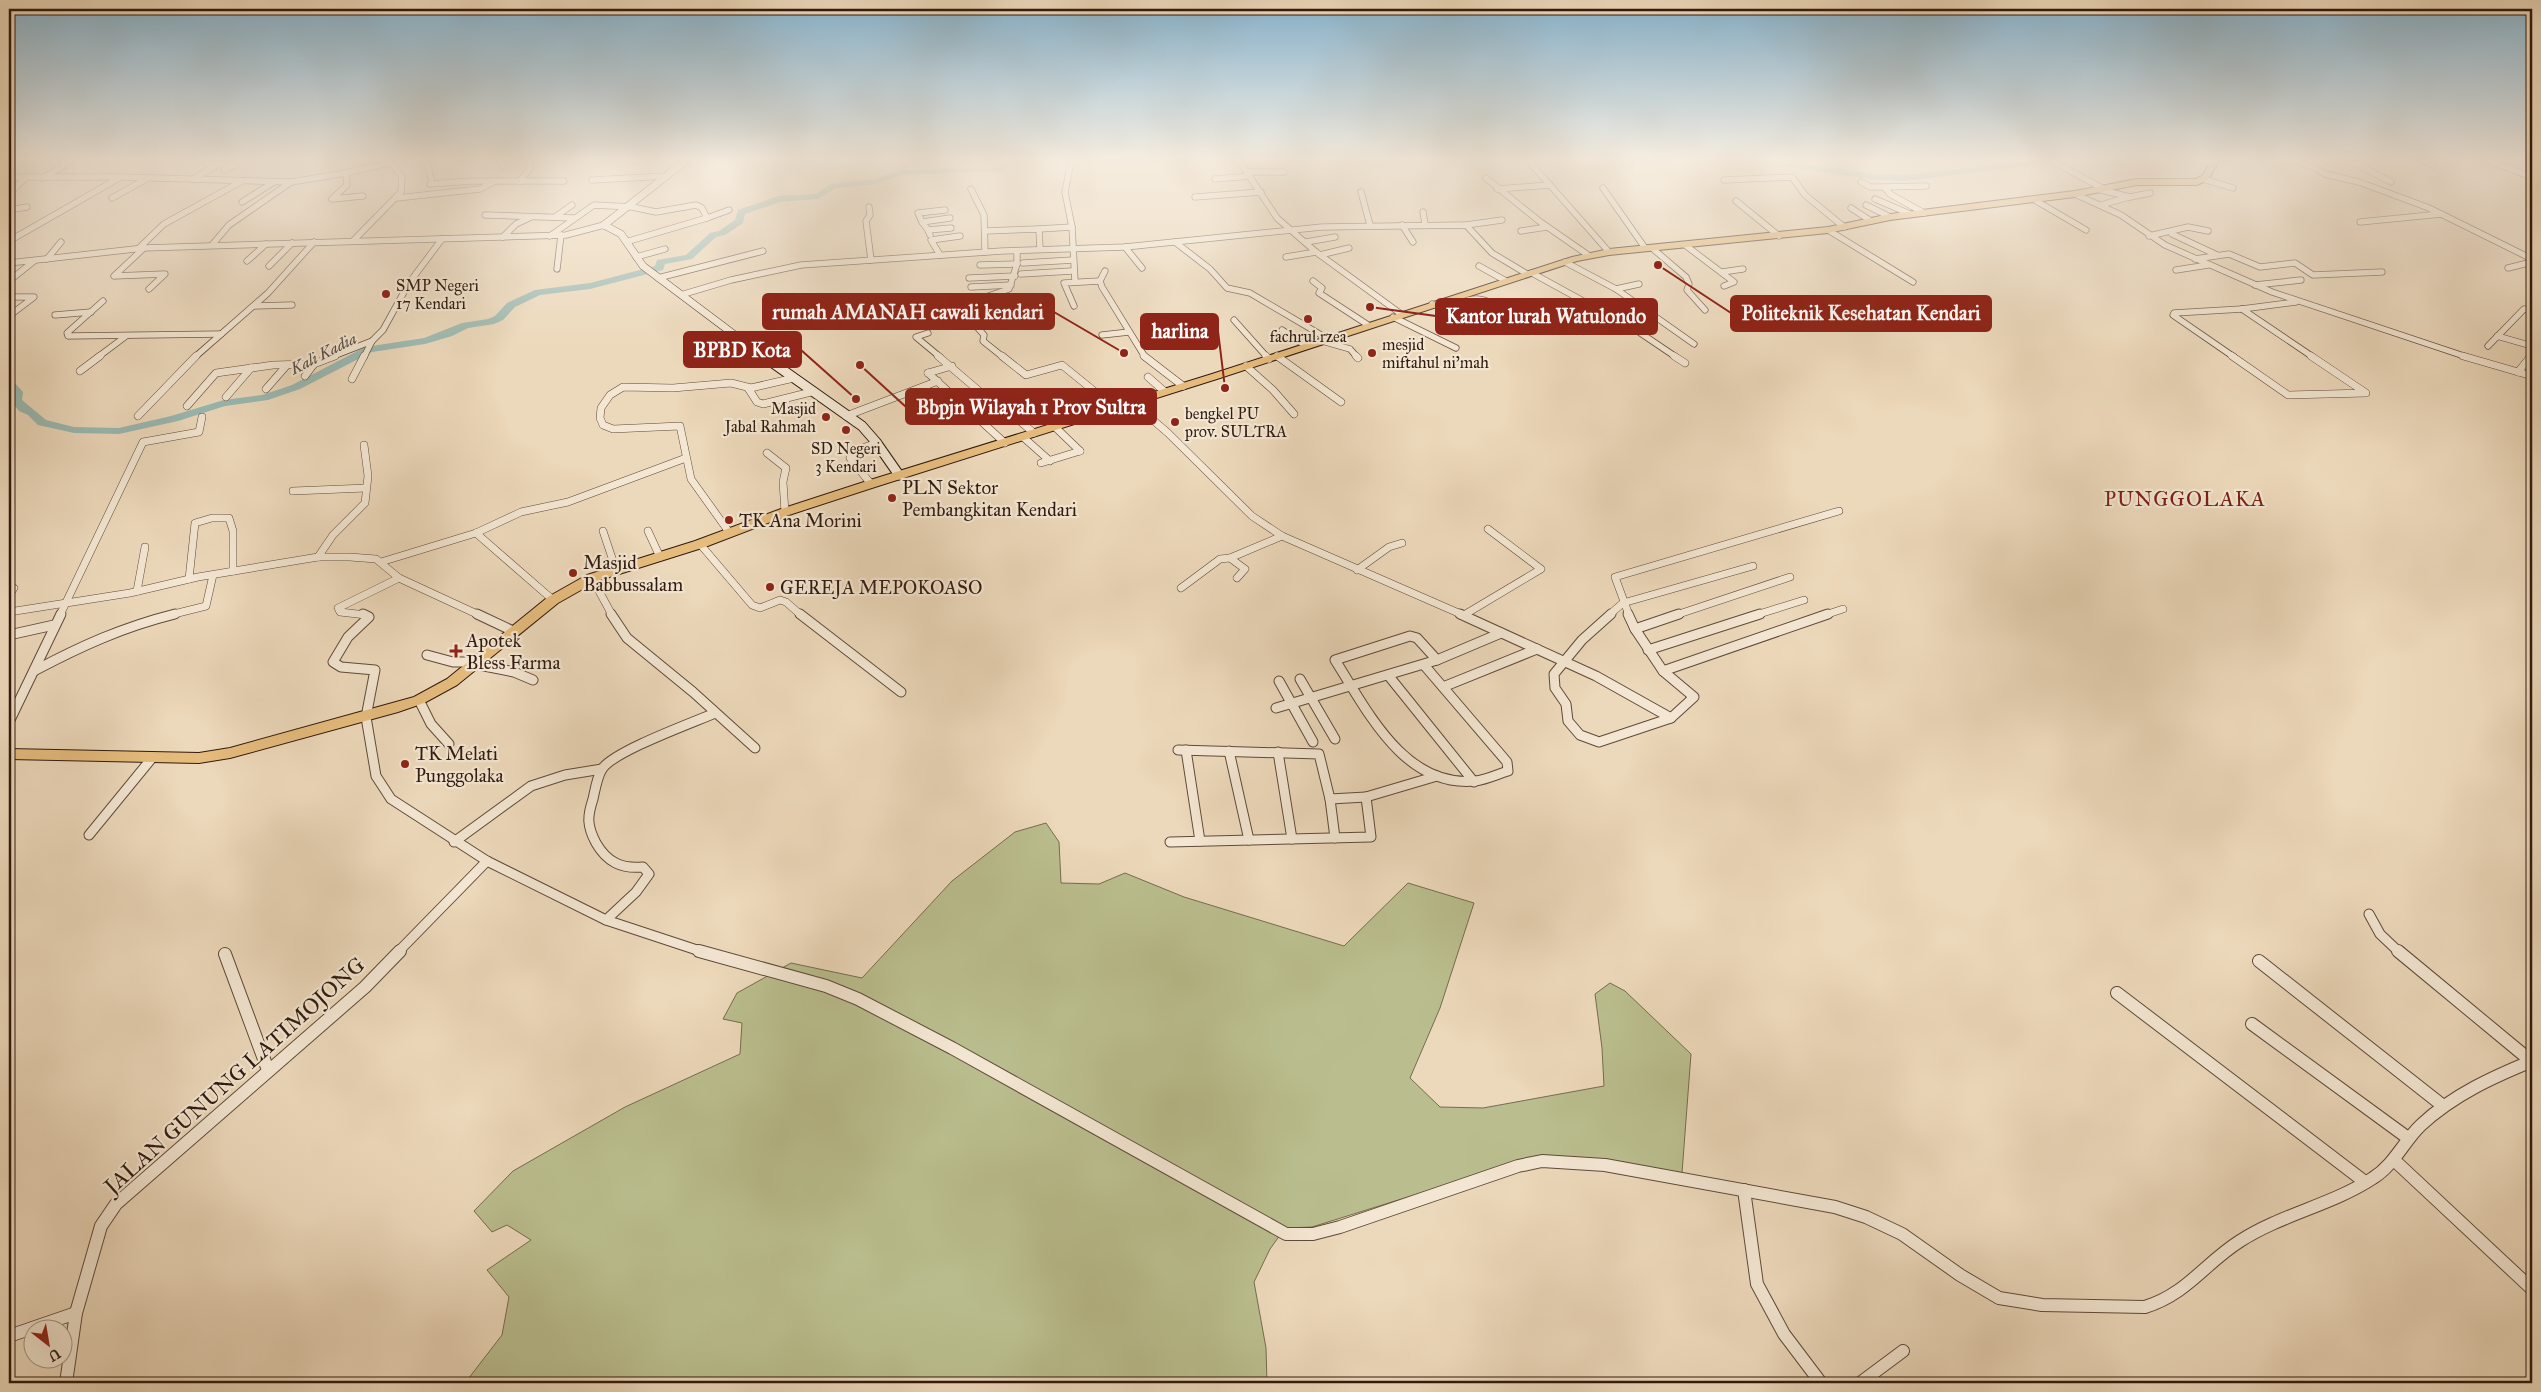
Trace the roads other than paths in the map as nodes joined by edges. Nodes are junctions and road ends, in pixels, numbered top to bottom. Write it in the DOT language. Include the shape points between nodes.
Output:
graph roads {
  1 [pos="39,224"];
  2 [pos="164,224"];
  3 [pos="230,224"];
  4 [pos="370,224"];
  5 [pos="517,224"];
  6 [pos="566,224"];
  7 [pos="687,224"];
  8 [pos="866,224"];
  9 [pos="923,224"];
  10 [pos="985,224"];
  11 [pos="1071,224"];
  12 [pos="1284,224"];
  13 [pos="1402,224"];
  14 [pos="1425,224"];
  15 [pos="1473,224"];
  16 [pos="1543,224"];
  17 [pos="1582,224"];
  18 [pos="1627,224"];
  19 [pos="1764,224"];
  20 [pos="1840,224"];
  21 [pos="1858,224"];
  22 [pos="2076,224"];
  23 [pos="2132,224"];
  24 [pos="2463,224"];
  25 [pos="604,225"];
  26 [pos="1370,225"];
  27 [pos="1466,225"];
  28 [pos="1072,227"];
  29 [pos="1547,227"];
  30 [pos="1844,227"];
  31 [pos="952,228"];
  32 [pos="1039,229"];
  33 [pos="928,230"];
  34 [pos="1290,230"];
  35 [pos="1828,230"];
  36 [pos="2086,230"];
  37 [pos="985,231"];
  38 [pos="1521,231"];
  39 [pos="2208,231"];
  40 [pos="2172,234"];
  41 [pos="550,236"];
  42 [pos="560,236"];
  43 [pos="960,236"];
  44 [pos="1779,236"];
  45 [pos="2149,236"];
  46 [pos="503,237"];
  47 [pos="1335,237"];
  48 [pos="442,239"];
  49 [pos="931,240"];
  50 [pos="9,241"];
  51 [pos="353,241"];
  52 [pos="628,241"];
  53 [pos="61,242"];
  54 [pos="314,242"];
  55 [pos="1175,242"];
  56 [pos="1306,242"];
  57 [pos="1413,242"];
  58 [pos="292,243"];
  59 [pos="266,244"];
  60 [pos="1685,244"];
  61 [pos="212,245"];
  62 [pos="2196,245"];
  63 [pos="1125,247"];
  64 [pos="141,248"];
  65 [pos="1073,248"];
  66 [pos="1349,248"];
  67 [pos="1649,248"];
  68 [pos="665,249"];
  69 [pos="1040,249"];
  70 [pos="2172,249"];
  71 [pos="763,251"];
  72 [pos="1017,251"];
  73 [pos="985,252"];
  74 [pos="1609,252"];
  75 [pos="1318,253"];
  76 [pos="940,255"];
  77 [pos="1588,255"];
  78 [pos="2217,255"];
  79 [pos="636,257"];
  80 [pos="1286,257"];
  81 [pos="47,259"];
  82 [pos="2195,259"];
  83 [pos="871,260"];
  84 [pos="1073,260"];
  85 [pos="2532,260"];
  86 [pos="34,261"];
  87 [pos="247,261"];
  88 [pos="1565,262"];
  89 [pos="9,263"];
  90 [pos="1020,263"];
  91 [pos="980,265"];
  92 [pos="2208,265"];
  93 [pos="269,266"];
  94 [pos="1478,266"];
  95 [pos="1142,268"];
  96 [pos="2508,268"];
  97 [pos="557,269"];
  98 [pos="1743,269"];
  99 [pos="2176,270"];
  100 [pos="1072,271"];
  101 [pos="1106,271"];
  102 [pos="1722,272"];
  103 [pos="2382,272"];
  104 [pos="1022,274"];
  105 [pos="1529,274"];
  106 [pos="2313,275"];
  107 [pos="1015,276"];
  108 [pos="658,278"];
  109 [pos="969,278"];
  110 [pos="9,281"];
  111 [pos="1075,281"];
  112 [pos="1100,281"];
  113 [pos="1313,281"];
  114 [pos="1506,281"];
  115 [pos="1913,282"];
  116 [pos="1639,284"];
  117 [pos="1010,285"];
  118 [pos="2255,285"];
  119 [pos="1724,286"];
  120 [pos="971,287"];
  121 [pos="149,289"];
  122 [pos="1616,289"];
  123 [pos="684,294"];
  124 [pos="9,298"];
  125 [pos="103,301"];
  126 [pos="2298,301"];
  127 [pos="1432,304"];
  128 [pos="292,305"];
  129 [pos="962,305"];
  130 [pos="254,306"];
  131 [pos="1074,306"];
  132 [pos="2242,309"];
  133 [pos="1602,310"];
  134 [pos="1705,310"];
  135 [pos="2532,310"];
  136 [pos="92,312"];
  137 [pos="1533,313"];
  138 [pos="55,315"];
  139 [pos="1397,315"];
  140 [pos="9,316"];
  141 [pos="1516,317"];
  142 [pos="1234,320"];
  143 [pos="1368,325"];
  144 [pos="976,326"];
  145 [pos="1282,330"];
  146 [pos="928,332"];
  147 [pos="1129,332"];
  148 [pos="220,334"];
  149 [pos="1102,335"];
  150 [pos="126,336"];
  151 [pos="2497,336"];
  152 [pos="1328,339"];
  153 [pos="372,341"];
  154 [pos="1694,344"];
  155 [pos="1306,346"];
  156 [pos="2488,346"];
  157 [pos="2532,346"];
  158 [pos="1456,348"];
  159 [pos="1350,349"];
  160 [pos="2532,354"];
  161 [pos="1273,357"];
  162 [pos="1358,358"];
  163 [pos="1685,363"];
  164 [pos="314,364"];
  165 [pos="287,365"];
  166 [pos="952,366"];
  167 [pos="1246,366"];
  168 [pos="251,368"];
  169 [pos="80,371"];
  170 [pos="2518,372"];
  171 [pos="305,376"];
  172 [pos="2532,376"];
  173 [pos="1148,377"];
  174 [pos="794,378"];
  175 [pos="352,379"];
  176 [pos="938,380"];
  177 [pos="1182,386"];
  178 [pos="748,388"];
  179 [pos="266,389"];
  180 [pos="1164,391"];
  181 [pos="811,392"];
  182 [pos="226,397"];
  183 [pos="1132,402"];
  184 [pos="1341,402"];
  185 [pos="187,406"];
  186 [pos="1115,408"];
  187 [pos="1294,414"];
  188 [pos="138,416"];
  189 [pos="846,416"];
  190 [pos="202,417"];
  191 [pos="1055,427"];
  192 [pos="1034,433"];
  193 [pos="1023,437"];
  194 [pos="877,443"];
  195 [pos="1005,443"];
  196 [pos="364,444"];
  197 [pos="767,453"];
  198 [pos="686,458"];
  199 [pos="1050,461"];
  200 [pos="1041,463"];
  201 [pos="899,475"];
  202 [pos="871,484"];
  203 [pos="366,488"];
  204 [pos="293,491"];
  205 [pos="1839,511"];
  206 [pos="785,512"];
  207 [pos="1488,529"];
  208 [pos="603,530"];
  209 [pos="648,531"];
  210 [pos="476,532"];
  211 [pos="730,532"];
  212 [pos="1282,536"];
  213 [pos="1402,543"];
  214 [pos="700,544"];
  215 [pos="145,547"];
  216 [pos="318,557"];
  217 [pos="660,557"];
  218 [pos="1230,558"];
  219 [pos="380,562"];
  220 [pos="1753,566"];
  221 [pos="616,570"];
  222 [pos="1358,570"];
  223 [pos="233,571"];
  224 [pos="213,575"];
  225 [pos="1790,577"];
  226 [pos="399,578"];
  227 [pos="592,578"];
  228 [pos="1237,578"];
  229 [pos="189,579"];
  230 [pos="14,588"];
  231 [pos="1181,588"];
  232 [pos="138,591"];
  233 [pos="9,595"];
  234 [pos="553,600"];
  235 [pos="1804,600"];
  236 [pos="65,603"];
  237 [pos="1623,603"];
  238 [pos="1843,608"];
  239 [pos="9,612"];
  240 [pos="1464,614"];
  241 [pos="54,625"];
  242 [pos="1635,629"];
  243 [pos="513,631"];
  244 [pos="1502,633"];
  245 [pos="9,635"];
  246 [pos="1537,649"];
  247 [pos="1648,650"];
  248 [pos="427,655"];
  249 [pos="1438,660"];
  250 [pos="1563,661"];
  251 [pos="476,663"];
  252 [pos="1424,665"];
  253 [pos="34,670"];
  254 [pos="1663,671"];
  255 [pos="1388,675"];
  256 [pos="1300,679"];
  257 [pos="533,680"];
  258 [pos="1278,681"];
  259 [pos="1352,685"];
  260 [pos="1443,687"];
  261 [pos="901,692"];
  262 [pos="1312,697"];
  263 [pos="419,700"];
  264 [pos="1292,703"];
  265 [pos="1276,708"];
  266 [pos="716,712"];
  267 [pos="366,717"];
  268 [pos="1671,718"];
  269 [pos="9,722"];
  270 [pos="1335,739"];
  271 [pos="1313,742"];
  272 [pos="449,744"];
  273 [pos="755,748"];
  274 [pos="1229,751"];
  275 [pos="1278,752"];
  276 [pos="9,754"];
  277 [pos="152,758"];
  278 [pos="602,769"];
  279 [pos="1437,776"];
  280 [pos="1474,782"];
  281 [pos="1366,797"];
  282 [pos="1330,799"];
  283 [pos="89,835"];
  284 [pos="1335,838"];
  285 [pos="1292,839"];
  286 [pos="1249,840"];
  287 [pos="454,842"];
  288 [pos="1170,842"];
  289 [pos="1200,842"];
  290 [pos="487,861"];
  291 [pos="2369,914"];
  292 [pos="606,920"];
  293 [pos="225,954"];
  294 [pos="2259,961"];
  295 [pos="2117,993"];
  296 [pos="2252,1024"];
  297 [pos="2532,1061"];
  298 [pos="268,1070"];
  299 [pos="2442,1105"];
  300 [pos="2408,1138"];
  301 [pos="2394,1160"];
  302 [pos="2365,1182"];
  303 [pos="1744,1190"];
  304 [pos="2532,1288"];
  305 [pos="76,1313"];
  306 [pos="9,1336"];
  307 [pos="1903,1351"];
  308 [pos="66,1383"];
  309 [pos="1821,1383"];
  310 [pos="1860,1383"];
  1 -- 50 [label="street"];
  2 -- 64 [label="street"];
  3 -- 61 [label="street"];
  4 -- 51 [label="street"];
  5 -- 46 [label="street"];
  6 -- 41 [label="street"];
  7 -- 52 [label="street"];
  8 -- 83 [label="street"];
  9 -- 33 [label="street"];
  10 -- 37 [label="street"];
  11 -- 28 [label="street"];
  12 -- 34 [label="street"];
  13 -- 14 [label="street"];
  13 -- 26 [label="street"];
  13 -- 57 [label="street"];
  14 -- 27 [label="street"];
  15 -- 27 [label="street"];
  16 -- 29 [label="street"];
  17 -- 74 [label="street"];
  18 -- 67 [label="street"];
  19 -- 44 [label="street"];
  20 -- 30 [label="street"];
  21 -- 30 [label="highway"];
  22 -- 36 [label="street"];
  23 -- 45 [label="street"];
  24 -- 85 [label="street"];
  25 -- 42 [label="street"];
  25 -- 52 [label="main road"];
  26 -- 34 [label="street"];
  27 -- 105 [label="street" via="1489,251"];
  28 -- 32 [label="street"];
  28 -- 65 [label="street"];
  29 -- 38 [label="street"];
  29 -- 77 [label="street"];
  30 -- 35 [label="highway"];
  31 -- 33 [label="street"];
  32 -- 37 [label="street"];
  32 -- 69 [label="street"];
  33 -- 49 [label="street"];
  34 -- 55 [label="street"];
  34 -- 56 [label="street"];
  35 -- 44 [label="highway"];
  35 -- 115 [label="street"];
  37 -- 73 [label="street"];
  39 -- 45 [label="street" via="2188,227"];
  40 -- 62 [label="street"];
  41 -- 42 [label="street"];
  41 -- 46 [label="street"];
  42 -- 97 [label="street"];
  43 -- 49 [label="street"];
  44 -- 60 [label="highway"];
  45 -- 70 [label="street"];
  46 -- 48 [label="street"];
  47 -- 56 [label="street"];
  48 -- 51 [label="street"];
  48 -- 153 [label="street" via="409,284 383,330"];
  49 -- 76 [label="street"];
  51 -- 54 [label="street"];
  52 -- 79 [label="main road"];
  53 -- 81 [label="street"];
  54 -- 58 [label="street"];
  54 -- 130 [label="street"];
  55 -- 63 [label="street"];
  55 -- 152 [label="street" via="1210,269 1227,288 1250,293"];
  56 -- 75 [label="street"];
  58 -- 59 [label="street"];
  58 -- 93 [label="street"];
  59 -- 61 [label="street"];
  59 -- 87 [label="street"];
  60 -- 67 [label="highway"];
  60 -- 102 [label="street"];
  61 -- 64 [label="street"];
  62 -- 70 [label="street"];
  62 -- 78 [label="street"];
  63 -- 65 [label="street"];
  63 -- 95 [label="street"];
  64 -- 81 [label="street"];
  64 -- 121 [label="street" via="114,276 165,274"];
  65 -- 69 [label="street"];
  65 -- 84 [label="street"];
  66 -- 75 [label="street"];
  67 -- 74 [label="highway"];
  67 -- 134 [label="street" via="1686,277 1687,290"];
  68 -- 79 [label="street"];
  69 -- 72 [label="street"];
  70 -- 82 [label="street"];
  71 -- 108 [label="street"];
  72 -- 73 [label="street"];
  72 -- 90 [label="street"];
  73 -- 76 [label="street"];
  74 -- 77 [label="highway"];
  75 -- 80 [label="street"];
  75 -- 139 [label="street"];
  76 -- 83 [label="street"];
  77 -- 88 [label="highway"];
  78 -- 82 [label="street"];
  78 -- 106 [label="street" via="2228,254 2260,267 2295,263"];
  79 -- 108 [label="main road" via="647,271"];
  81 -- 86 [label="street"];
  82 -- 92 [label="street"];
  83 -- 123 [label="street" via="793,266"];
  84 -- 90 [label="street"];
  84 -- 100 [label="street"];
  85 -- 96 [label="street"];
  86 -- 89 [label="street"];
  86 -- 110 [label="street"];
  88 -- 105 [label="highway"];
  88 -- 122 [label="street"];
  90 -- 91 [label="street"];
  90 -- 107 [label="street"];
  92 -- 99 [label="street"];
  92 -- 118 [label="street"];
  94 -- 114 [label="street"];
  98 -- 102 [label="street"];
  100 -- 104 [label="street"];
  100 -- 111 [label="street"];
  101 -- 112 [label="street"];
  102 -- 119 [label="street" via="1734,282"];
  103 -- 106 [label="street"];
  105 -- 114 [label="highway"];
  105 -- 133 [label="street"];
  106 -- 118 [label="street" via="2297,277 2301,280"];
  107 -- 109 [label="street"];
  107 -- 117 [label="street"];
  108 -- 123 [label="main road"];
  111 -- 112 [label="street"];
  111 -- 131 [label="street" via="1063,284"];
  112 -- 147 [label="street"];
  113 -- 143 [label="street" via="1322,288 1319,293"];
  114 -- 127 [label="highway"];
  116 -- 122 [label="street"];
  117 -- 120 [label="street"];
  117 -- 129 [label="street" via="1006,290"];
  118 -- 126 [label="street"];
  122 -- 154 [label="street"];
  123 -- 174 [label="main road"];
  124 -- 140 [label="street" via="34,297"];
  125 -- 136 [label="street"];
  126 -- 132 [label="street"];
  126 -- 170 [label="street"];
  127 -- 139 [label="highway"];
  127 -- 141 [label="street" via="1451,308 1480,299"];
  128 -- 130 [label="street"];
  130 -- 148 [label="street"];
  132 -- 132 [label="street" via="2173,315 2288,395 2366,393"];
  133 -- 137 [label="street" via="1549,322"];
  133 -- 163 [label="street"];
  135 -- 151 [label="street" via="2524,309"];
  136 -- 138 [label="street"];
  136 -- 150 [label="street" via="67,333 68,336"];
  139 -- 143 [label="highway"];
  139 -- 158 [label="street"];
  142 -- 161 [label="street"];
  143 -- 152 [label="highway"];
  144 -- 186 [label="street" via="984,335 983,341 1026,375 1062,364"];
  145 -- 155 [label="street"];
  146 -- 166 [label="street" via="916,337"];
  147 -- 149 [label="street"];
  147 -- 177 [label="street" via="1148,362"];
  148 -- 150 [label="street"];
  148 -- 188 [label="street"];
  150 -- 169 [label="street"];
  151 -- 156 [label="street"];
  151 -- 157 [label="street"];
  152 -- 155 [label="highway"];
  152 -- 159 [label="street"];
  152 -- 159 [label="street" via="1347,344"];
  153 -- 164 [label="street"];
  153 -- 175 [label="street"];
  155 -- 161 [label="highway"];
  159 -- 162 [label="street"];
  160 -- 170 [label="street"];
  161 -- 167 [label="highway"];
  161 -- 184 [label="street"];
  164 -- 165 [label="street"];
  164 -- 171 [label="street"];
  165 -- 168 [label="street"];
  165 -- 179 [label="street"];
  166 -- 176 [label="street" via="928,373"];
  166 -- 192 [label="street" via="999,408"];
  167 -- 177 [label="highway"];
  167 -- 187 [label="street"];
  168 -- 182 [label="street"];
  168 -- 185 [label="street" via="216,373"];
  170 -- 172 [label="street"];
  173 -- 180 [label="street"];
  174 -- 178 [label="street"];
  174 -- 181 [label="main road"];
  176 -- 189 [label="street"];
  176 -- 195 [label="street"];
  177 -- 180 [label="highway"];
  178 -- 181 [label="street" via="757,402 763,404"];
  178 -- 198 [label="street" via="731,383 673,388 626,386 612,393 602,405 601,421 613,429 680,426"];
  180 -- 183 [label="highway"];
  181 -- 189 [label="main road"];
  183 -- 186 [label="highway"];
  183 -- 212 [label="street" via="1252,516"];
  186 -- 191 [label="highway"];
  189 -- 194 [label="main road"];
  190 -- 236 [label="street" via="198,432 142,442"];
  191 -- 192 [label="highway"];
  191 -- 199 [label="street" via="1080,452"];
  192 -- 193 [label="highway"];
  193 -- 195 [label="highway"];
  193 -- 199 [label="street"];
  194 -- 201 [label="main road"];
  194 -- 202 [label="street" via="850,458"];
  195 -- 201 [label="highway"];
  196 -- 203 [label="street" via="368,464"];
  197 -- 206 [label="street" via="786,468 783,482"];
  198 -- 210 [label="street" via="568,502 521,512"];
  198 -- 211 [label="street" via="696,489"];
  199 -- 200 [label="street"];
  201 -- 202 [label="highway"];
  202 -- 206 [label="highway"];
  203 -- 204 [label="street"];
  203 -- 216 [label="street" via="362,507 333,535"];
  205 -- 237 [label="street" via="1615,577"];
  206 -- 211 [label="highway"];
  207 -- 240 [label="street" via="1541,570"];
  208 -- 221 [label="street"];
  209 -- 217 [label="street"];
  210 -- 219 [label="street"];
  210 -- 234 [label="street"];
  211 -- 214 [label="highway"];
  212 -- 218 [label="street"];
  212 -- 222 [label="street"];
  213 -- 222 [label="street" via="1390,547"];
  214 -- 217 [label="highway"];
  214 -- 261 [label="street" via="752,605 760,608 780,600 786,602"];
  215 -- 232 [label="street"];
  216 -- 219 [label="street" via="376,559"];
  216 -- 223 [label="street"];
  217 -- 221 [label="highway"];
  218 -- 228 [label="street" via="1245,568"];
  218 -- 231 [label="street" via="1216,562"];
  219 -- 226 [label="street"];
  220 -- 237 [label="street"];
  221 -- 227 [label="highway"];
  222 -- 240 [label="street"];
  223 -- 224 [label="street"];
  223 -- 229 [label="street" via="233,531 229,518 207,519 195,523"];
  224 -- 229 [label="street"];
  224 -- 253 [label="street" via="206,606 132,625"];
  225 -- 242 [label="street"];
  226 -- 243 [label="street"];
  226 -- 267 [label="street" via="338,608 340,612 369,617 348,638 333,662 341,667 375,670"];
  227 -- 234 [label="highway"];
  227 -- 266 [label="street" via="627,638"];
  229 -- 232 [label="street"];
  230 -- 233 [label="street"];
  232 -- 236 [label="street"];
  234 -- 243 [label="highway"];
  235 -- 247 [label="street"];
  236 -- 239 [label="street"];
  236 -- 241 [label="street"];
  237 -- 242 [label="street"];
  237 -- 250 [label="street"];
  238 -- 254 [label="street"];
  240 -- 244 [label="street"];
  241 -- 245 [label="street"];
  241 -- 253 [label="street"];
  242 -- 247 [label="street"];
  243 -- 251 [label="highway"];
  244 -- 246 [label="street"];
  244 -- 249 [label="street"];
  246 -- 250 [label="street"];
  246 -- 260 [label="street"];
  247 -- 254 [label="street"];
  248 -- 251 [label="street" via="453,662"];
  249 -- 252 [label="street"];
  249 -- 259 [label="street" via="1417,638 1410,636 1335,660"];
  250 -- 268 [label="street" via="1640,698"];
  250 -- 268 [label="street" via="1554,674 1555,688 1566,704 1568,721 1580,735 1599,742"];
  251 -- 257 [label="street"];
  251 -- 263 [label="highway" via="452,682"];
  252 -- 255 [label="street"];
  252 -- 260 [label="street"];
  253 -- 269 [label="street"];
  254 -- 268 [label="street" via="1694,697"];
  255 -- 259 [label="street"];
  255 -- 280 [label="street"];
  256 -- 262 [label="street"];
  258 -- 264 [label="street"];
  259 -- 262 [label="street"];
  259 -- 279 [label="street" via="1387,740 1407,761"];
  260 -- 280 [label="street" via="1509,766 1508,771"];
  262 -- 264 [label="street"];
  262 -- 270 [label="street"];
  263 -- 267 [label="highway"];
  263 -- 272 [label="street" via="430,724"];
  264 -- 265 [label="street"];
  264 -- 271 [label="street"];
  266 -- 273 [label="street"];
  266 -- 278 [label="street" via="622,754"];
  267 -- 277 [label="highway" via="214,756"];
  267 -- 287 [label="street" via="380,785 391,799"];
  274 -- 275 [label="street"];
  274 -- 286 [label="street"];
  274 -- 289 [label="street" via="1182,750"];
  275 -- 282 [label="street" via="1319,754"];
  275 -- 285 [label="street"];
  276 -- 277 [label="highway"];
  277 -- 283 [label="street"];
  278 -- 287 [label="street" via="565,775 531,786"];
  278 -- 292 [label="street" via="590,807 588,828 602,853 614,864 642,867 649,874 636,892"];
  279 -- 280 [label="street" via="1462,783"];
  279 -- 281 [label="street"];
  281 -- 282 [label="street"];
  281 -- 284 [label="street" via="1370,837"];
  282 -- 284 [label="street"];
  284 -- 285 [label="street"];
  285 -- 286 [label="street"];
  286 -- 289 [label="street"];
  287 -- 290 [label="street"];
  288 -- 289 [label="street"];
  290 -- 292 [label="street"];
  290 -- 298 [label="street, JALAN GUNUNG LATIMOJONG" via="365,987"];
  291 -- 297 [label="street" via="2380,934 2407,960"];
  292 -- 303 [label="street" via="722,959 826,986 858,999 1286,1234 1313,1234 1340,1227 1518,1166 1542,1161 1605,1165"];
  293 -- 298 [label="street"];
  294 -- 299 [label="street"];
  295 -- 302 [label="street"];
  296 -- 300 [label="street"];
  297 -- 299 [label="street"];
  298 -- 305 [label="street, JALAN GUNUNG LATIMOJONG" via="116,1204 101,1226"];
  299 -- 300 [label="street"];
  300 -- 301 [label="street"];
  301 -- 302 [label="street"];
  301 -- 304 [label="street"];
  302 -- 303 [label="street" via="2258,1230 2238,1242 2180,1294 2163,1303 2145,1307 2042,1305 1999,1298 1902,1234 1866,1217 1835,1207"];
  303 -- 309 [label="street" via="1757,1284 1784,1334"];
  305 -- 306 [label="street"];
  305 -- 308 [label="street, JALAN GUNUNG LATIMOJONG"];
  307 -- 310 [label="street"];
}
